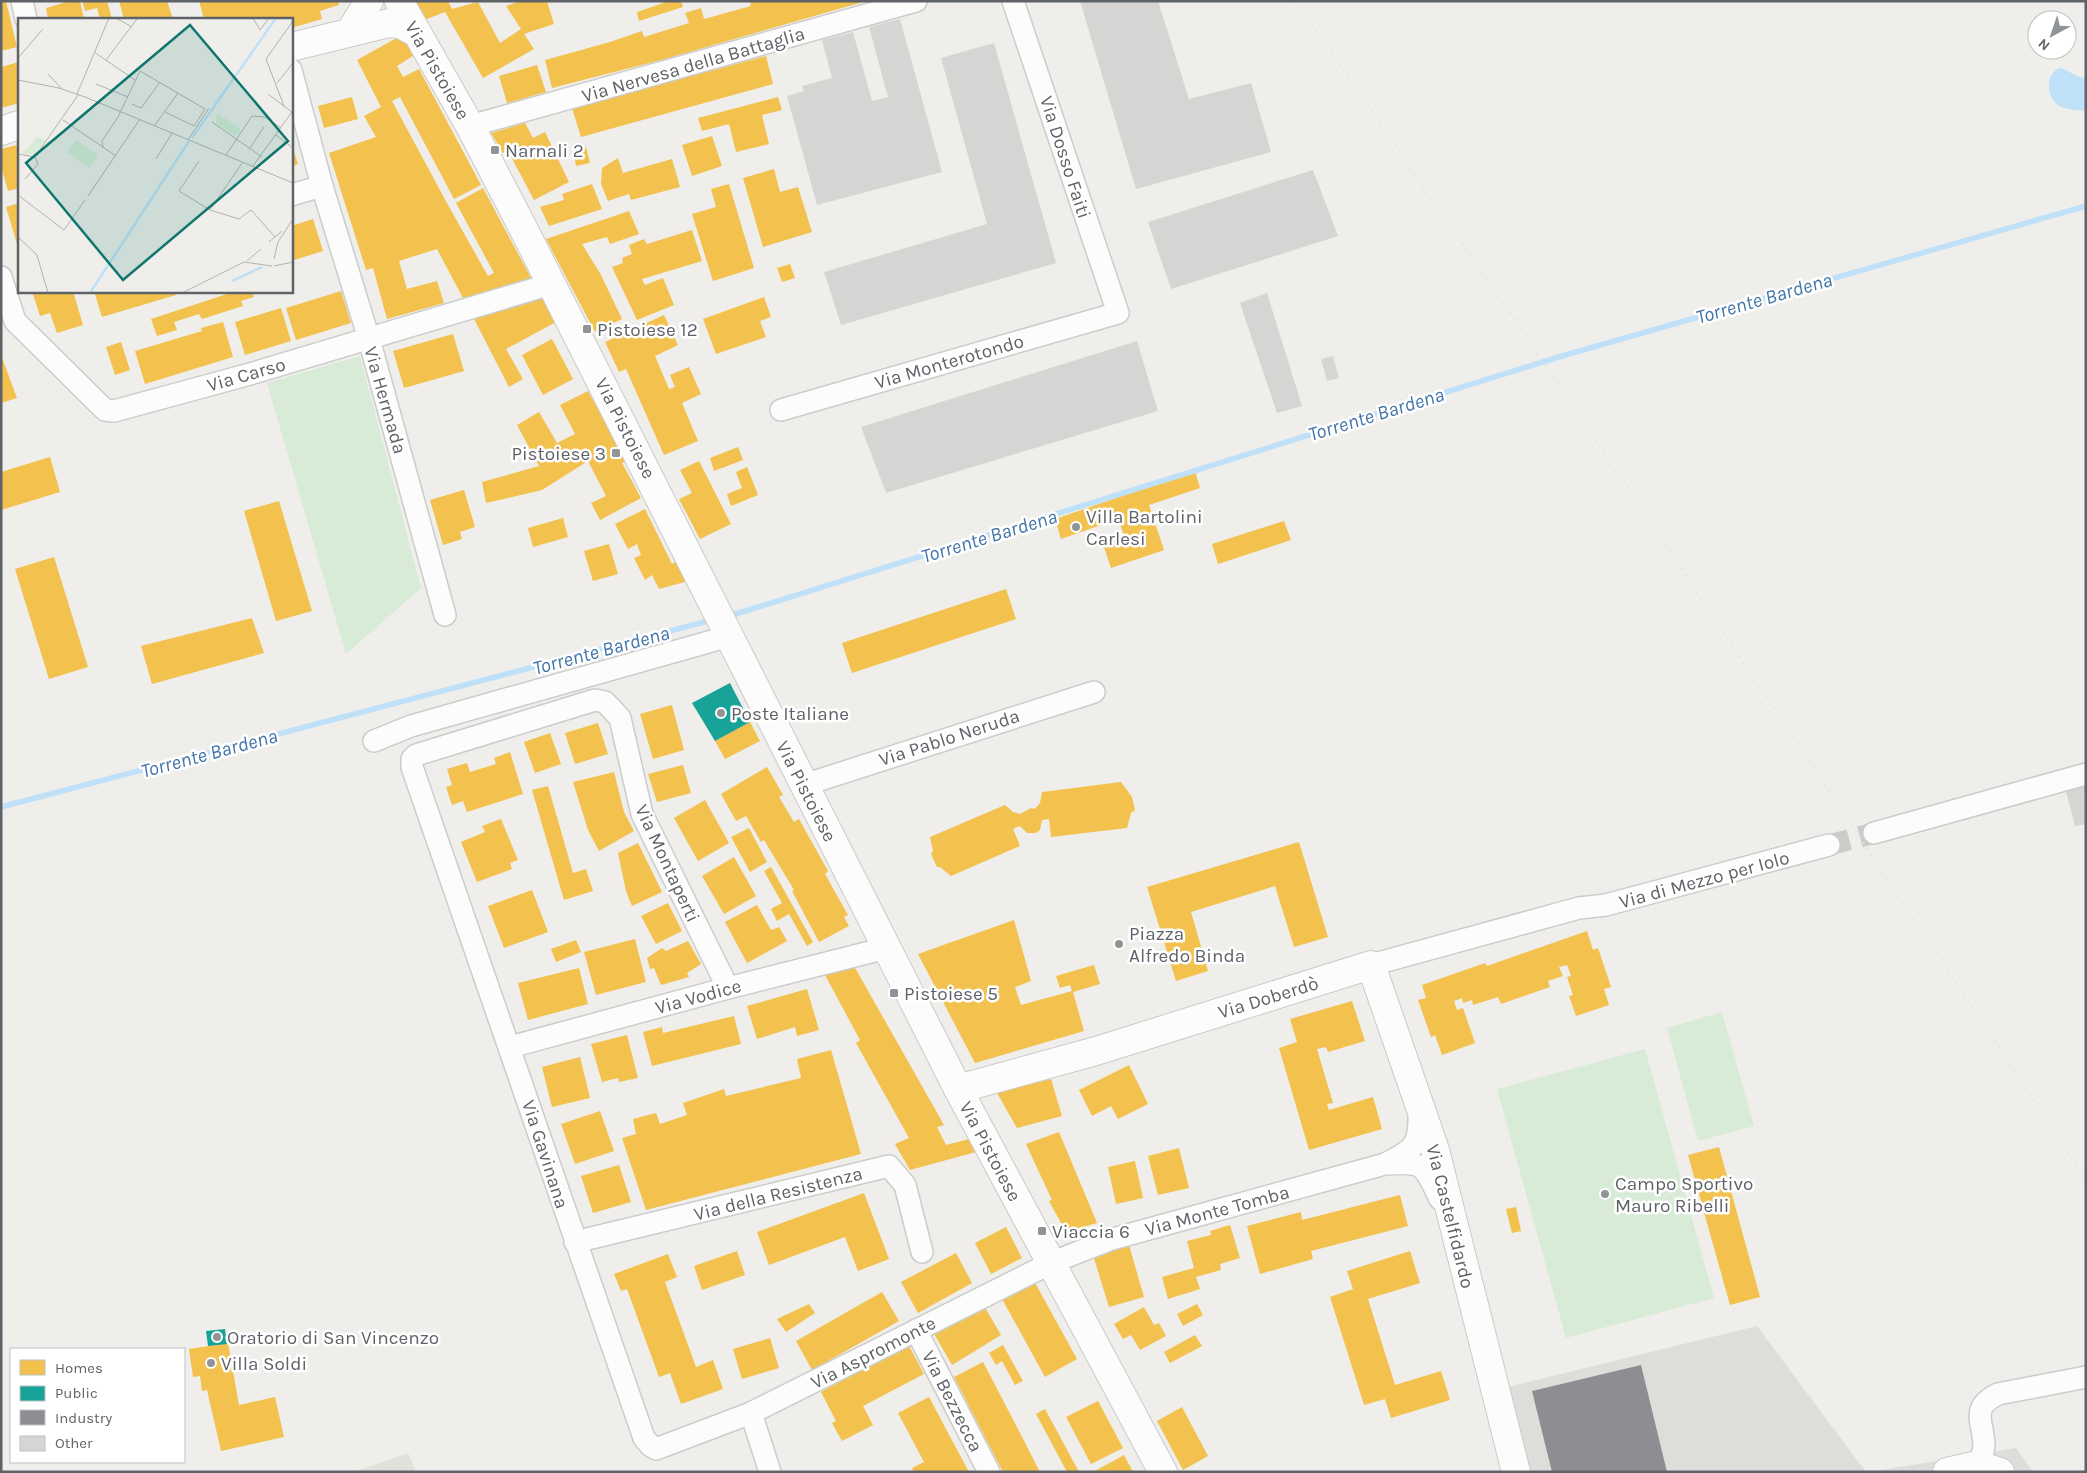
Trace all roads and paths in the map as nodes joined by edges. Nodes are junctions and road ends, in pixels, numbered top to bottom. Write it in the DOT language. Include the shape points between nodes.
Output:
graph roads {
  1 [pos="22,1"];
  2 [pos="369,1"];
  3 [pos="399,1"];
  4 [pos="916,1"];
  5 [pos="1014,1"];
  6 [pos="26,18"];
  7 [pos="350,32"];
  8 [pos="415,32"];
  9 [pos="292,47"];
  10 [pos="292,74"];
  11 [pos="18,125"];
  12 [pos="470,126"];
  13 [pos="1,131"];
  14 [pos="322,186"];
  15 [pos="292,195"];
  16 [pos="1,277"];
  17 [pos="551,284"];
  18 [pos="1118,313"];
  19 [pos="369,339"];
  20 [pos="781,410"];
  21 [pos="445,615"];
  22 [pos="727,632"];
  23 [pos="1094,692"];
  24 [pos="374,741"];
  25 [pos="412,759"];
  26 [pos="2086,774"];
  27 [pos="804,784"];
  28 [pos="1874,833"];
  29 [pos="1828,845"];
  30 [pos="1579,908"];
  31 [pos="886,948"];
  32 [pos="1371,965"];
  33 [pos="728,988"];
  34 [pos="510,1047"];
  35 [pos="958,1089"];
  36 [pos="1419,1102"];
  37 [pos="1385,1164"];
  38 [pos="1454,1227"];
  39 [pos="575,1242"];
  40 [pos="922,1252"];
  41 [pos="1051,1264"];
  42 [pos="916,1330"];
  43 [pos="2086,1377"];
  44 [pos="751,1413"];
  45 [pos="1989,1468"];
  46 [pos="770,1472"];
  47 [pos="989,1472"];
  48 [pos="1163,1472"];
  49 [pos="1516,1472"];
  50 [pos="1947,1472"];
  1 -- 6 [label="street"];
  2 -- 7 [label="main road"];
  3 -- 8 [label="main road, Via Pistoiese"];
  4 -- 12 [label="street, Via Nervesa della Battaglia"];
  5 -- 18 [label="street, Via Dosso Faiti"];
  7 -- 8 [label="main road" via="389,23 400,24"];
  7 -- 9 [label="main road"];
  8 -- 12 [label="main road, Via Pistoiese"];
  10 -- 14 [label="street, Via Hermada"];
  11 -- 13 [label="main road"];
  12 -- 17 [label="main road, Via Pistoiese"];
  14 -- 15 [label="street"];
  14 -- 19 [label="street, Via Hermada"];
  16 -- 19 [label="street, Via Carso" via="15,321 105,410 121,409"];
  17 -- 19 [label="street, Via Carso"];
  17 -- 22 [label="main road, Via Pistoiese"];
  18 -- 20 [label="street, Via Monterotondo"];
  19 -- 21 [label="street, Via Hermada"];
  22 -- 24 [label="street" via="719,639 411,726"];
  22 -- 27 [label="main road, Via Pistoiese"];
  23 -- 27 [label="street, Via Pablo Neruda"];
  25 -- 33 [label="street, Via Montaperti" via="416,755 595,700 605,702 620,718 642,814"];
  25 -- 34 [label="street, Via Gavinana" via="412,767"];
  26 -- 28 [label="street"];
  27 -- 31 [label="main road, Via Pistoiese"];
  29 -- 30 [label="street, Via di Mezzo per Iolo" via="1606,905"];
  30 -- 32 [label="street, Via Doberdò"];
  31 -- 33 [label="street, Via Vodice"];
  31 -- 35 [label="main road, Via Pistoiese"];
  32 -- 35 [label="main road, Via Doberdò" via="1096,1051"];
  32 -- 36 [label="main road, Via Castelfidardo"];
  33 -- 34 [label="street, Via Vodice"];
  34 -- 39 [label="street, Via Gavinana"];
  35 -- 41 [label="main road, Via Pistoiese"];
  36 -- 37 [label="street, Via Monte Tomba" via="1418,1138 1414,1146 1406,1154"];
  36 -- 38 [label="main road, Via Castelfidardo" via="1436,1150"];
  37 -- 38 [label="street, Via Monte Tomba" via="1414,1163 1424,1169"];
  37 -- 41 [label="street, Via Monte Tomba" via="1108,1240"];
  38 -- 49 [label="main road, Via Castelfidardo"];
  39 -- 40 [label="street, Via della Resistenza" via="889,1166 905,1185"];
  39 -- 44 [label="street, Via Gavinana" via="644,1438 650,1446 656,1449 664,1447"];
  41 -- 42 [label="street, Via Aspromonte"];
  41 -- 48 [label="main road, Via Pistoiese"];
  42 -- 44 [label="street, Via Aspromonte"];
  42 -- 47 [label="street, Via Bezzecca"];
  43 -- 45 [label="street" via="1998,1394 1988,1399 1979,1415"];
  44 -- 46 [label="street"];
  45 -- 50 [label="main road"];
}
